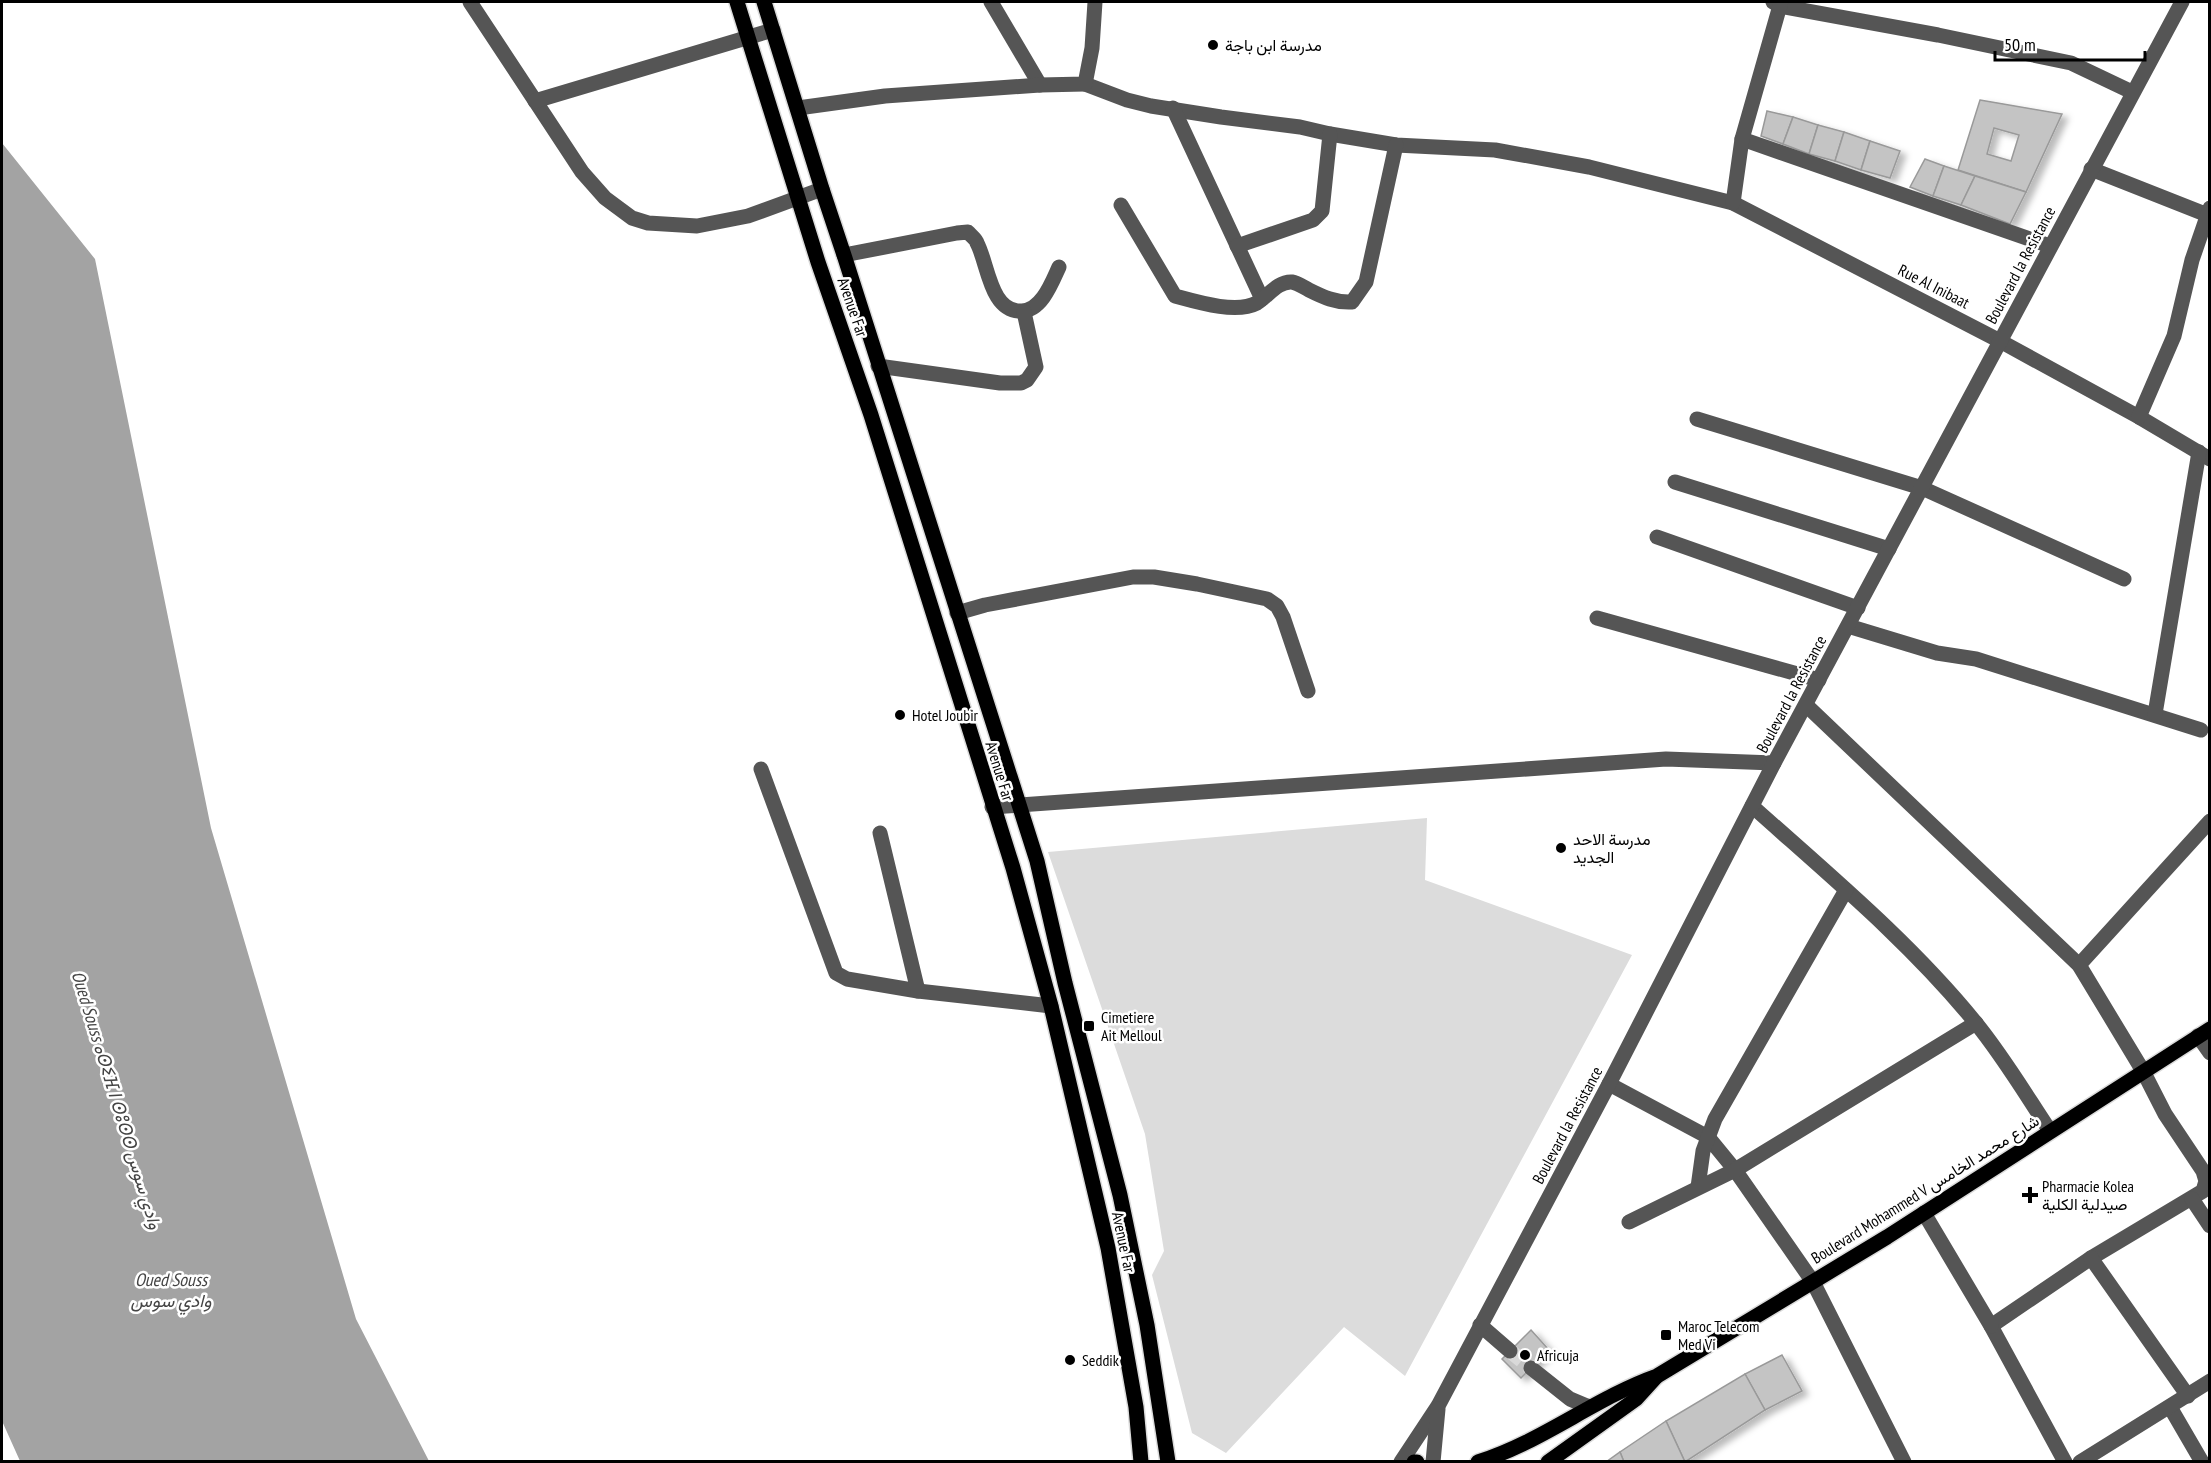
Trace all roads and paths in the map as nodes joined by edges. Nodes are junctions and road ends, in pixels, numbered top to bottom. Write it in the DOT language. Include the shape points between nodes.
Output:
graph roads {
  1 [pos="470,2"];
  2 [pos="737,2"];
  3 [pos="764,2"];
  4 [pos="991,2"];
  5 [pos="1095,2"];
  6 [pos="2181,2"];
  7 [pos="1778,3"];
  8 [pos="773,30"];
  9 [pos="748,38"];
  10 [pos="1084,84"];
  11 [pos="1040,85"];
  12 [pos="2132,92"];
  13 [pos="535,101"];
  14 [pos="798,108"];
  15 [pos="1173,108"];
  16 [pos="1330,134"];
  17 [pos="1742,139"];
  18 [pos="1396,145"];
  19 [pos="2091,169"];
  20 [pos="822,189"];
  21 [pos="798,197"];
  22 [pos="1732,203"];
  23 [pos="1121,205"];
  24 [pos="2208,213"];
  25 [pos="1237,246"];
  26 [pos="2050,246"];
  27 [pos="844,255"];
  28 [pos="1059,267"];
  29 [pos="1262,299"];
  30 [pos="1024,312"];
  31 [pos="2000,340"];
  32 [pos="878,366"];
  33 [pos="2139,417"];
  34 [pos="1697,419"];
  35 [pos="2204,455"];
  36 [pos="1675,482"];
  37 [pos="1922,488"];
  38 [pos="1657,537"];
  39 [pos="1889,549"];
  40 [pos="2124,579"];
  41 [pos="1858,608"];
  42 [pos="957,613"];
  43 [pos="1597,618"];
  44 [pos="1848,626"];
  45 [pos="1819,680"];
  46 [pos="1308,691"];
  47 [pos="1806,705"];
  48 [pos="2154,714"];
  49 [pos="2200,730"];
  50 [pos="1774,763"];
  51 [pos="761,769"];
  52 [pos="1019,806"];
  53 [pos="1752,806"];
  54 [pos="992,807"];
  55 [pos="2210,820"];
  56 [pos="880,833"];
  57 [pos="1846,890"];
  58 [pos="2079,965"];
  59 [pos="918,991"];
  60 [pos="1051,1006"];
  61 [pos="1976,1023"];
  62 [pos="2204,1033"];
  63 [pos="2210,1053"];
  64 [pos="2143,1071"];
  65 [pos="1609,1084"];
  66 [pos="2050,1131"];
  67 [pos="1708,1137"];
  68 [pos="1735,1170"];
  69 [pos="1698,1187"];
  70 [pos="2192,1200"];
  71 [pos="1924,1213"];
  72 [pos="1629,1222"];
  73 [pos="2210,1226"];
  74 [pos="2091,1258"];
  75 [pos="1813,1282"];
  76 [pos="1480,1325"];
  77 [pos="1991,1326"];
  78 [pos="1510,1351"];
  79 [pos="1531,1368"];
  80 [pos="1658,1376"];
  81 [pos="2210,1381"];
  82 [pos="2187,1396"];
  83 [pos="1438,1406"];
  84 [pos="1589,1407"];
  85 [pos="2170,1407"];
  86 [pos="1141,1461"];
  87 [pos="1168,1461"];
  88 [pos="1401,1461"];
  89 [pos="1433,1461"];
  90 [pos="1478,1461"];
  91 [pos="1548,1461"];
  92 [pos="1904,1461"];
  93 [pos="2065,1461"];
  94 [pos="2082,1461"];
  95 [pos="2202,1461"];
  1 -- 13 [label="street"];
  2 -- 9 [label="main road, Avenue Far"];
  3 -- 8 [label="main road, Avenue Far"];
  4 -- 11 [label="street"];
  5 -- 10 [label="street" via="1092,48"];
  6 -- 12 [label="street, Boulevard la Resistance"];
  7 -- 12 [label="street" via="2071,63"];
  7 -- 17 [label="street"];
  8 -- 9 [label="street"];
  8 -- 14 [label="main road, Avenue Far"];
  9 -- 13 [label="street"];
  9 -- 21 [label="main road, Avenue Far"];
  10 -- 11 [label="street"];
  10 -- 15 [label="street, Rue Al Inibaat" via="1127,100"];
  11 -- 14 [label="street" via="885,96"];
  12 -- 19 [label="street, Boulevard la Resistance"];
  13 -- 21 [label="street" via="582,172 605,198 632,218 648,223 698,226 748,216"];
  14 -- 20 [label="main road, Avenue Far"];
  15 -- 16 [label="street, Rue Al Inibaat"];
  15 -- 25 [label="street"];
  16 -- 18 [label="street, Rue Al Inibaat"];
  16 -- 25 [label="street" via="1322,211 1313,220"];
  17 -- 22 [label="street"];
  17 -- 26 [label="street"];
  18 -- 22 [label="street, Rue Al Inibaat" via="1495,150 1589,167"];
  18 -- 29 [label="street" via="1366,282 1360,294 1352,302 1341,303 1289,282"];
  19 -- 24 [label="street"];
  19 -- 26 [label="street, Boulevard la Resistance"];
  20 -- 21 [label="street"];
  20 -- 27 [label="main road, Avenue Far"];
  21 -- 54 [label="main road, Avenue Far" via="871,415"];
  22 -- 31 [label="street, Rue Al Inibaat"];
  23 -- 29 [label="street" via="1175,296 1226,307 1255,304"];
  24 -- 33 [label="street" via="2174,336"];
  25 -- 29 [label="street"];
  26 -- 31 [label="street, Boulevard la Resistance"];
  27 -- 30 [label="street" via="968,232 977,242 1000,302"];
  27 -- 32 [label="main road, Avenue Far"];
  28 -- 30 [label="street" via="1049,289"];
  30 -- 32 [label="street" via="1036,367 1033,375 1021,383"];
  31 -- 33 [label="street, Rue Al Inibaat"];
  31 -- 37 [label="street, Boulevard la Resistance"];
  32 -- 42 [label="main road, Avenue Far"];
  33 -- 35 [label="street, Rue Al Inibaat"];
  34 -- 37 [label="street"];
  35 -- 48 [label="street"];
  36 -- 39 [label="street"];
  37 -- 39 [label="street, Boulevard la Resistance"];
  37 -- 40 [label="street"];
  38 -- 41 [label="street"];
  39 -- 41 [label="street, Boulevard la Resistance"];
  41 -- 44 [label="street, Boulevard la Resistance"];
  42 -- 46 [label="street" via="1133,577 1237,592 1267,599 1277,606"];
  42 -- 52 [label="main road, Avenue Far"];
  43 -- 45 [label="street"];
  44 -- 45 [label="street, Boulevard la Resistance"];
  44 -- 48 [label="street" via="1936,653 1976,659"];
  45 -- 47 [label="street, Boulevard la Resistance"];
  47 -- 50 [label="street, Boulevard la Resistance"];
  47 -- 58 [label="street"];
  48 -- 49 [label="street"];
  50 -- 52 [label="street" via="1666,759"];
  50 -- 53 [label="street, Boulevard la Resistance"];
  51 -- 59 [label="street" via="836,973 847,980"];
  52 -- 54 [label="street"];
  52 -- 87 [label="main road, Avenue Far" via="1120,1195 1147,1324"];
  53 -- 57 [label="street"];
  53 -- 65 [label="street, Boulevard la Resistance"];
  54 -- 60 [label="main road, Avenue Far"];
  55 -- 58 [label="street"];
  56 -- 59 [label="street"];
  57 -- 61 [label="street"];
  57 -- 67 [label="street"];
  58 -- 64 [label="street"];
  59 -- 60 [label="street"];
  60 -- 86 [label="main road, Avenue Far" via="1108,1248 1136,1407"];
  61 -- 66 [label="street"];
  61 -- 68 [label="street"];
  62 -- 63 [label="street"];
  62 -- 64 [label="main road, Boulevard Mohammed V شارع محمد الخامس"];
  64 -- 66 [label="main road, Boulevard Mohammed V شارع محمد الخامس"];
  64 -- 70 [label="street" via="2165,1114 2203,1171 2205,1187"];
  65 -- 67 [label="street"];
  65 -- 76 [label="street, Boulevard la Resistance"];
  66 -- 71 [label="main road, Boulevard Mohammed V شارع محمد الخامس"];
  67 -- 68 [label="street"];
  67 -- 69 [label="street"];
  68 -- 69 [label="street"];
  68 -- 75 [label="street"];
  69 -- 72 [label="street"];
  70 -- 73 [label="street"];
  70 -- 74 [label="street"];
  71 -- 75 [label="main road, Boulevard Mohammed V شارع محمد الخامس"];
  71 -- 77 [label="street"];
  74 -- 77 [label="street"];
  74 -- 82 [label="street"];
  75 -- 80 [label="main road, Boulevard Mohammed V شارع محمد الخامس"];
  75 -- 92 [label="street"];
  76 -- 78 [label="street"];
  76 -- 83 [label="street, Boulevard la Resistance"];
  77 -- 93 [label="street"];
  79 -- 84 [label="street" via="1570,1399"];
  80 -- 84 [label="main road, Boulevard Mohammed V شارع محمد الخامس"];
  80 -- 91 [label="main road, Boulevard Mohammed V شارع محمد الخامس" via="1636,1399"];
  81 -- 82 [label="street"];
  82 -- 85 [label="street"];
  83 -- 88 [label="street, Boulevard la Resistance"];
  83 -- 89 [label="street, Boulevard la Resistance"];
  84 -- 90 [label="main road, Boulevard Mohammed V شارع محمد الخامس" via="1542,1434"];
  85 -- 94 [label="street"];
  85 -- 95 [label="street"];
}
